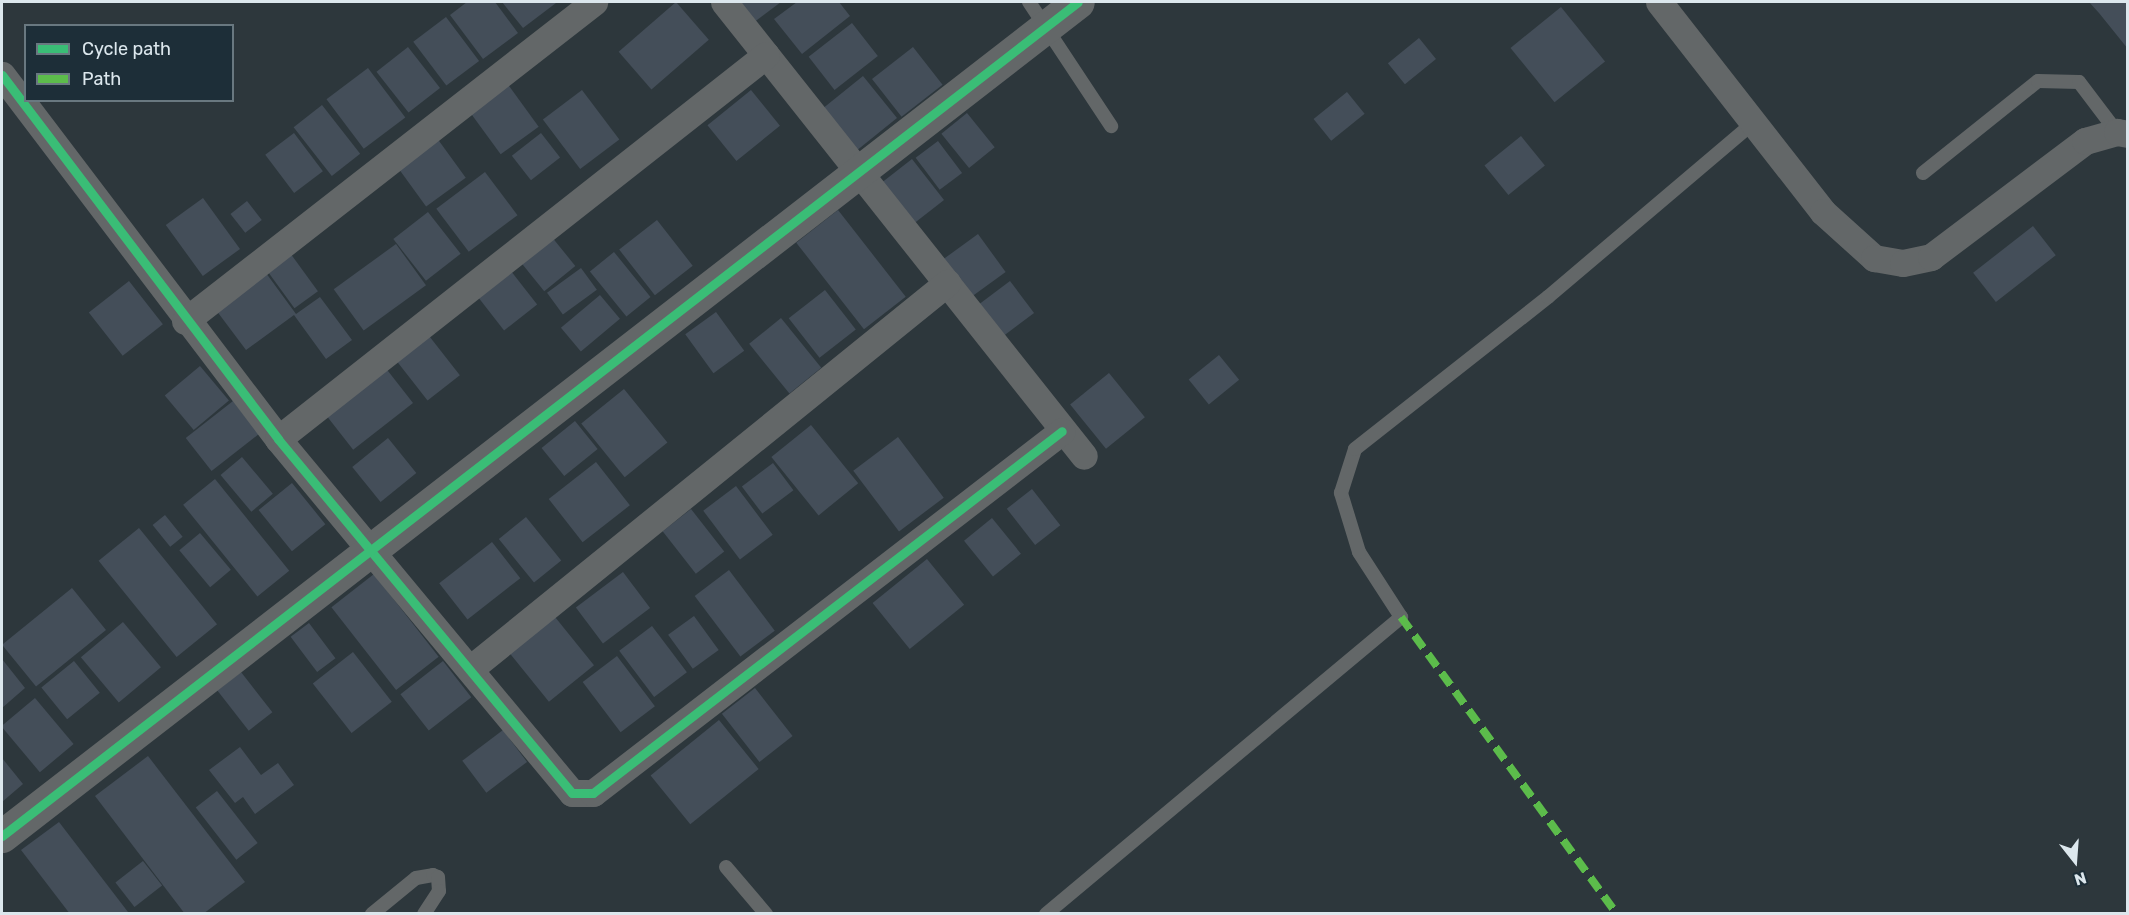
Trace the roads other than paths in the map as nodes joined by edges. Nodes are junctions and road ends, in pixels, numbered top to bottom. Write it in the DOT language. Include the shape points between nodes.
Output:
graph roads {
  1 [pos="594,2"];
  2 [pos="724,2"];
  3 [pos="1078,2"];
  4 [pos="1659,2"];
  5 [pos="1037,13"];
  6 [pos="766,55"];
  7 [pos="2,75"];
  8 [pos="1753,123"];
  9 [pos="1111,126"];
  10 [pos="2122,133"];
  11 [pos="855,171"];
  12 [pos="1923,173"];
  13 [pos="946,283"];
  14 [pos="185,321"];
  15 [pos="1062,431"];
  16 [pos="278,439"];
  17 [pos="1084,456"];
  18 [pos="374,552"];
  19 [pos="470,669"];
  20 [pos="2,836"];
  21 [pos="726,867"];
  22 [pos="372,914"];
  23 [pos="424,914"];
  24 [pos="766,914"];
  25 [pos="1046,914"];
  1 -- 14 [label="street"];
  2 -- 6 [label="street"];
  3 -- 5 [label="street"];
  4 -- 8 [label="street"];
  5 -- 9 [label="lane"];
  5 -- 11 [label="street"];
  6 -- 11 [label="street"];
  6 -- 16 [label="street"];
  7 -- 14 [label="street"];
  8 -- 10 [label="street" via="1823,212 1874,258 1903,263 1931,257 2085,141"];
  8 -- 25 [label="lane" via="1548,297 1355,449 1341,493 1359,552 1401,617"];
  10 -- 12 [label="lane" via="2079,82 2038,81"];
  11 -- 13 [label="street"];
  11 -- 18 [label="street"];
  13 -- 15 [label="street"];
  13 -- 19 [label="street"];
  14 -- 16 [label="street"];
  15 -- 17 [label="street"];
  15 -- 19 [label="street" via="593,793 572,793 550,772"];
  16 -- 18 [label="street"];
  18 -- 19 [label="street"];
  18 -- 20 [label="street"];
  21 -- 24 [label="lane"];
  22 -- 23 [label="lane" via="416,878 433,875 438,877 440,891"];
}
